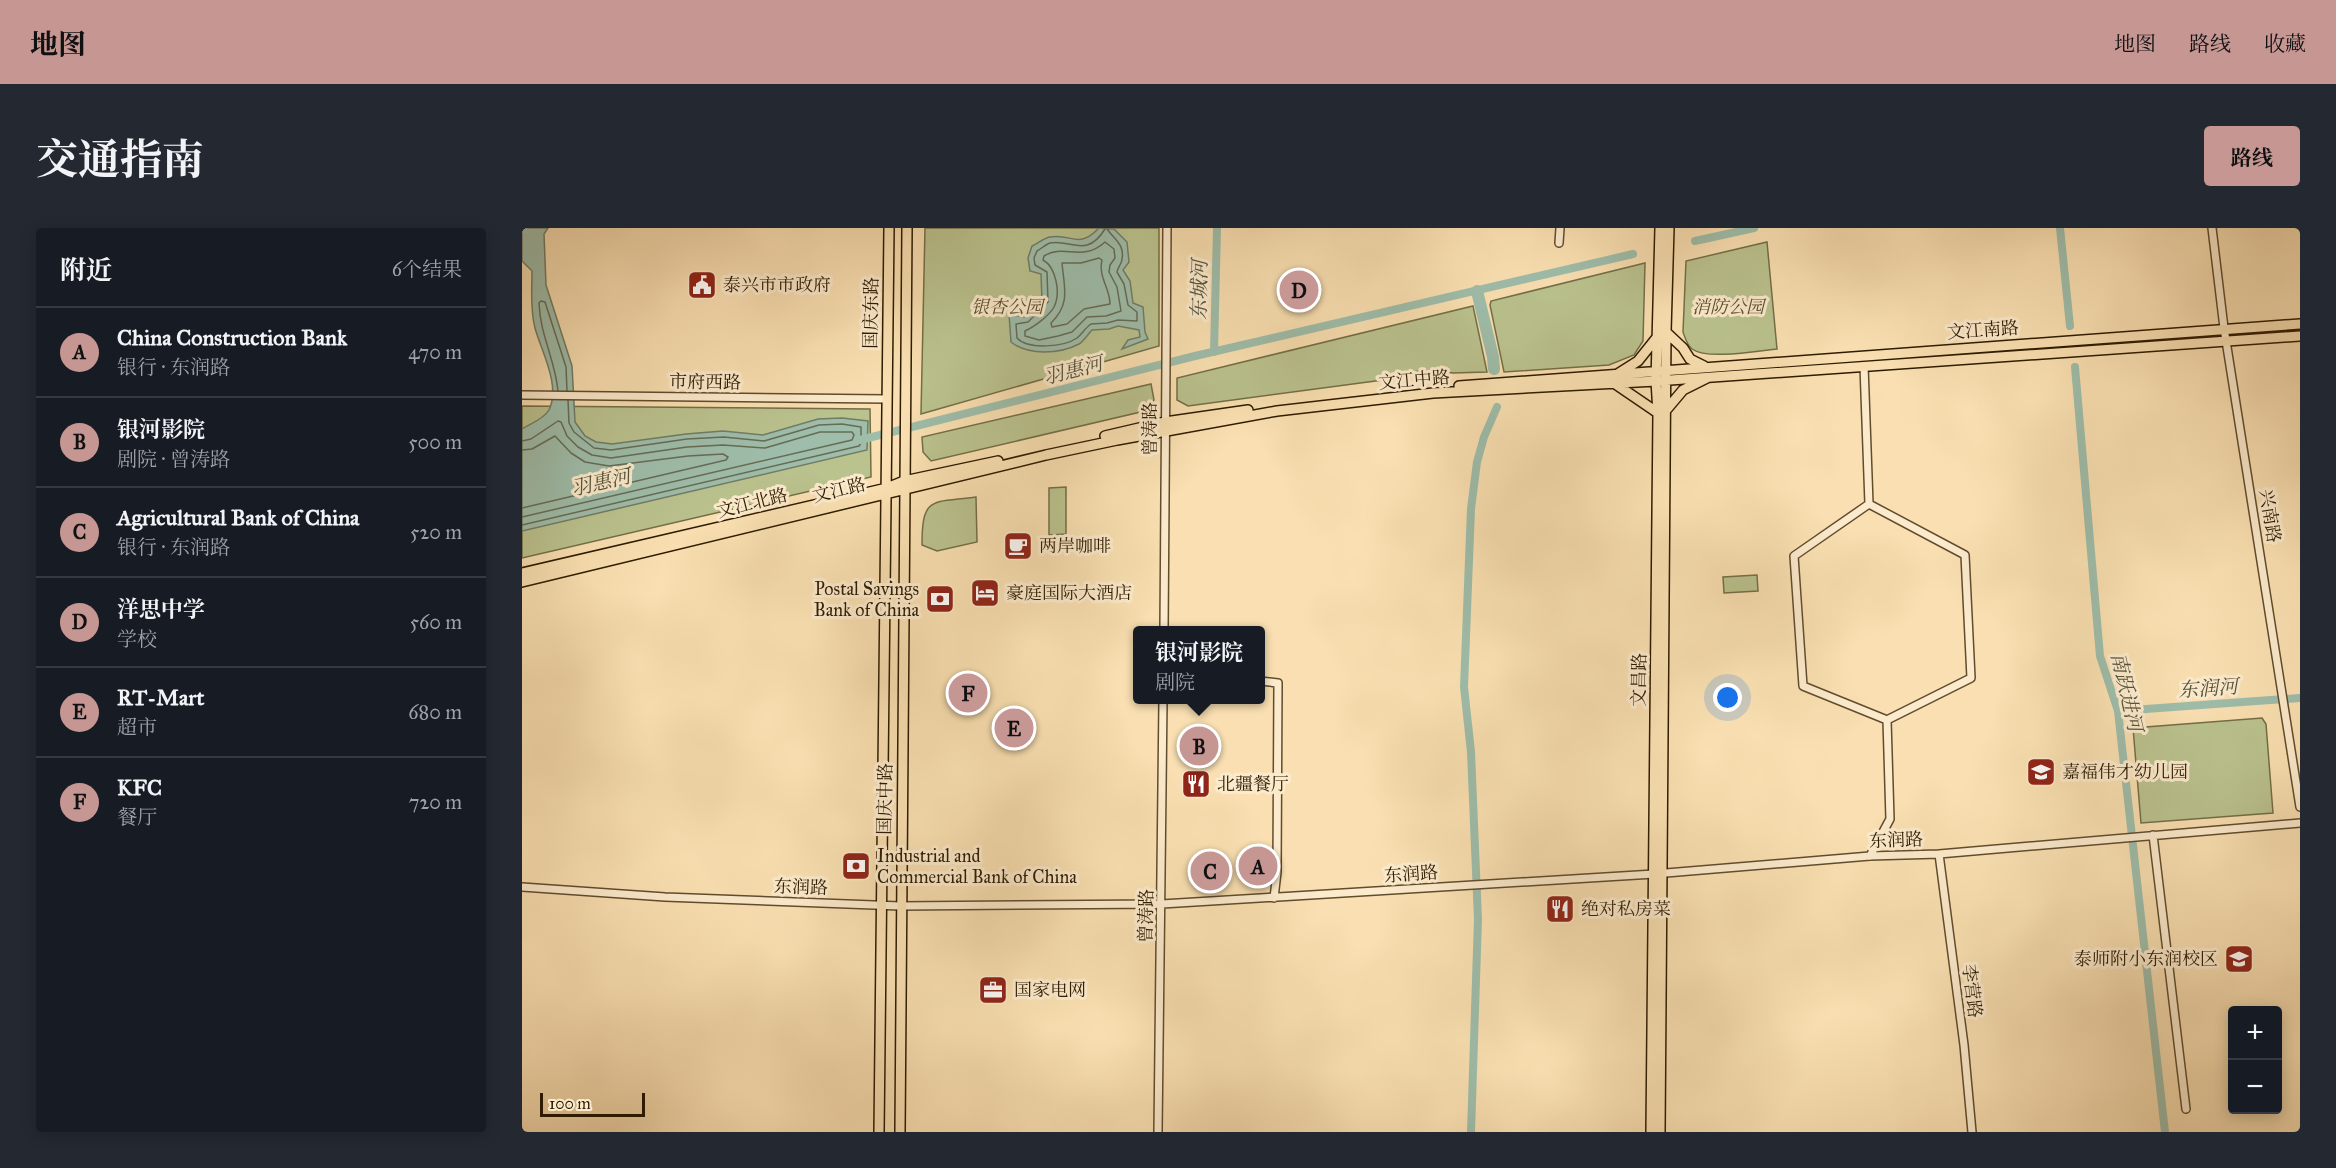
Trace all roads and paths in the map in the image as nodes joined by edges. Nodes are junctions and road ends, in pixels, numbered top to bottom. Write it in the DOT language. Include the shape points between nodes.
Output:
graph roads {
  1 [pos="889,228"];
  2 [pos="907,228"];
  3 [pos="1167,228"];
  4 [pos="1560,228"];
  5 [pos="1659,228"];
  6 [pos="1669,228"];
  7 [pos="2212,228"];
  8 [pos="1559,243"];
  9 [pos="2300,324"];
  10 [pos="2224,328"];
  11 [pos="1662,334"];
  12 [pos="2300,336"];
  13 [pos="2228,342"];
  14 [pos="1864,366"];
  15 [pos="1706,367"];
  16 [pos="1668,374"];
  17 [pos="1656,376"];
  18 [pos="1710,376"];
  19 [pos="1616,379"];
  20 [pos="522,395"];
  21 [pos="887,399"];
  22 [pos="1663,411"];
  23 [pos="1165,427"];
  24 [pos="904,467"];
  25 [pos="904,485"];
  26 [pos="887,491"];
  27 [pos="1869,504"];
  28 [pos="522,573"];
  29 [pos="522,582"];
  30 [pos="1164,626"];
  31 [pos="1265,682"];
  32 [pos="1163,704"];
  33 [pos="1887,720"];
  34 [pos="2300,807"];
  35 [pos="2300,823"];
  36 [pos="2156,834"];
  37 [pos="1939,854"];
  38 [pos="1870,856"];
  39 [pos="1657,873"];
  40 [pos="522,887"];
  41 [pos="1274,897"];
  42 [pos="1162,904"];
  43 [pos="883,905"];
  44 [pos="900,906"];
  45 [pos="2186,1109"];
  46 [pos="879,1132"];
  47 [pos="900,1132"];
  48 [pos="1158,1132"];
  49 [pos="1651,1132"];
  50 [pos="1660,1132"];
  51 [pos="1972,1132"];
  1 -- 21 [label="main road, 国庆东路"];
  2 -- 24 [label="main road, 国庆东路"];
  3 -- 23 [label="street, 曾涛路"];
  4 -- 8 [label="street"];
  5 -- 11 [label="main road, 文昌路"];
  6 -- 11 [label="main road, 文昌路"];
  7 -- 10 [label="street, 兴南路"];
  9 -- 10 [label="main road, 文江南路"];
  10 -- 13 [label="street, 兴南路"];
  10 -- 15 [label="main road, 文江南路"];
  11 -- 15 [label="main road" via="1683,348 1689,359"];
  11 -- 16 [label="main road, 文昌路"];
  11 -- 17 [label="main road, 文昌路"];
  11 -- 19 [label="main road"];
  12 -- 13 [label="main road, 文江南路"];
  13 -- 14 [label="main road, 文江南路"];
  13 -- 34 [label="street, 兴南路"];
  14 -- 18 [label="main road, 文江南路"];
  14 -- 27 [label="street"];
  15 -- 16 [label="main road, 文江南路"];
  16 -- 17 [label="main road, 文江中路"];
  16 -- 18 [label="main road, 文江南路"];
  16 -- 22 [label="main road, 文昌路"];
  17 -- 19 [label="main road, 文江中路"];
  17 -- 22 [label="main road, 文昌路"];
  18 -- 22 [label="main road" via="1683,390"];
  19 -- 22 [label="main road"];
  19 -- 23 [label="main road, 文江中路" via="1400,397"];
  20 -- 21 [label="street, 市府西路"];
  21 -- 26 [label="main road, 国庆东路"];
  22 -- 39 [label="main road, 文昌路"];
  23 -- 25 [label="main road, 文江路"];
  23 -- 30 [label="street, 曾涛路"];
  24 -- 25 [label="main road, 国庆中路"];
  25 -- 26 [label="main road, 文江路"];
  25 -- 44 [label="main road, 国庆中路"];
  26 -- 28 [label="main road, 文江北路"];
  26 -- 29 [label="main road, 文江路"];
  26 -- 43 [label="main road, 国庆东路"];
  27 -- 33 [label="street" via="1794,556 1803,686"];
  27 -- 33 [label="street" via="1965,555 1971,678"];
  31 -- 41 [label="street" via="1278,683"];
  32 -- 42 [label="street, 曾涛路"];
  33 -- 38 [label="street" via="1890,819"];
  35 -- 36 [label="street, 东润路"];
  36 -- 37 [label="street, 东润路"];
  36 -- 45 [label="street"];
  37 -- 38 [label="street, 东润路"];
  37 -- 51 [label="street, 李营路"];
  38 -- 39 [label="street, 东润路"];
  39 -- 41 [label="street, 东润路"];
  39 -- 49 [label="main road, 文昌路"];
  39 -- 50 [label="main road, 文昌路"];
  40 -- 43 [label="street, 东润路"];
  41 -- 42 [label="street, 东润路"];
  42 -- 44 [label="street, 东润路"];
  42 -- 48 [label="street, 曾涛路"];
  43 -- 44 [label="street, 东润路"];
  43 -- 46 [label="main road, 国庆东路"];
  44 -- 47 [label="main road, 国庆中路"];
}
